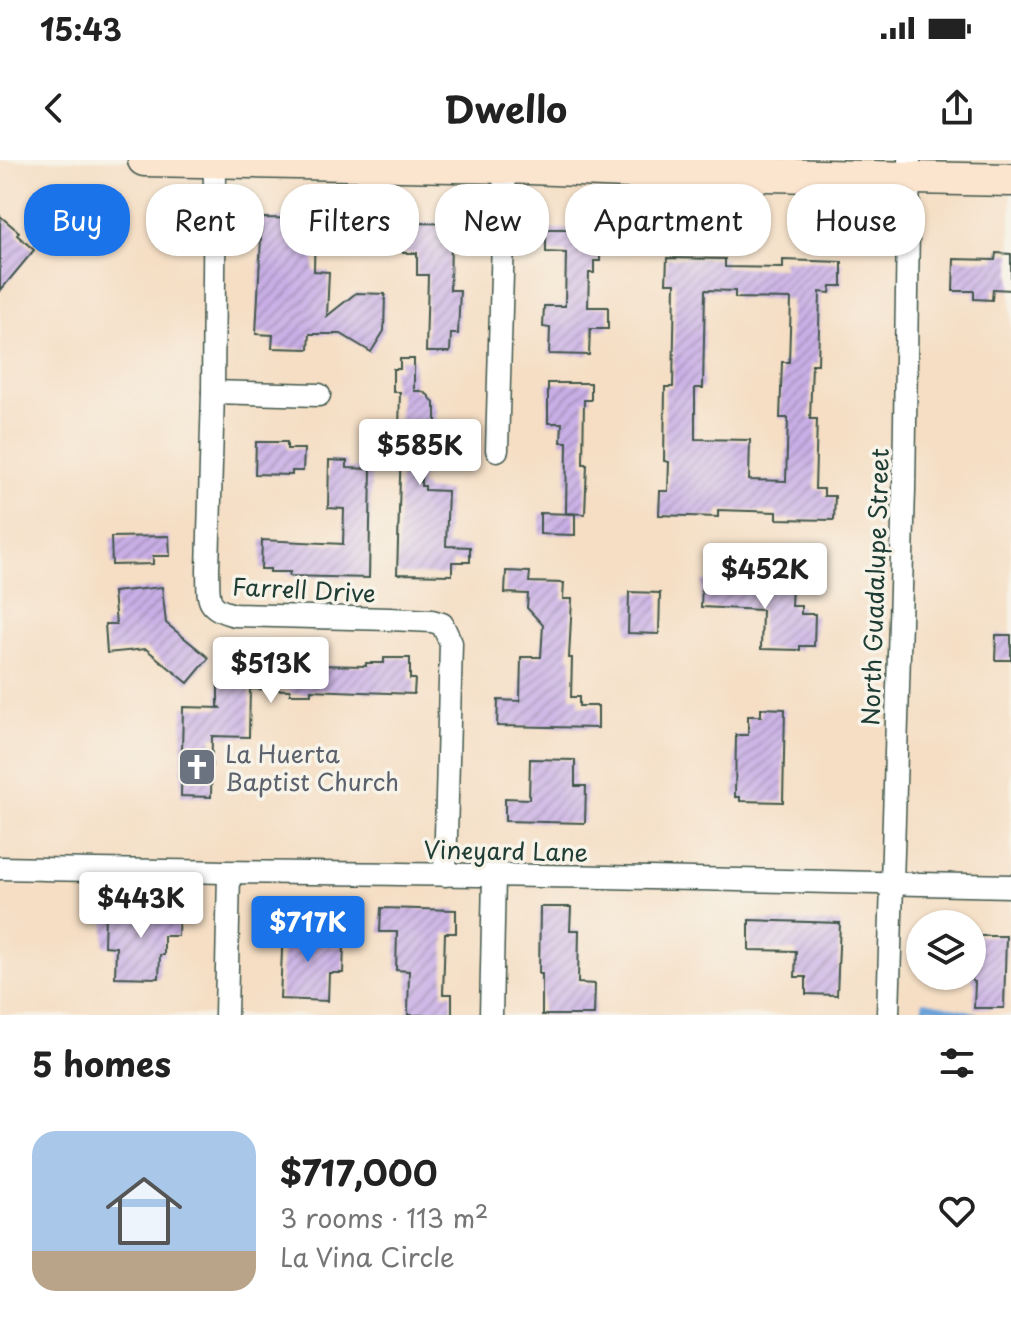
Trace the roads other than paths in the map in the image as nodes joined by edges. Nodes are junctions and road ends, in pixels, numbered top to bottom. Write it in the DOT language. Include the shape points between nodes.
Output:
graph roads {
  1 [pos="144,160"];
  2 [pos="215,162"];
  3 [pos="505,167"];
  4 [pos="909,169"];
  5 [pos="1011,180"];
  6 [pos="213,392"];
  7 [pos="319,395"];
  8 [pos="497,450"];
  9 [pos="0,868"];
  10 [pos="229,873"];
  11 [pos="445,875"];
  12 [pos="494,876"];
  13 [pos="892,884"];
  14 [pos="1011,886"];
  15 [pos="226,1015"];
  16 [pos="491,1015"];
  17 [pos="888,1015"];
  1 -- 2 [label="street"];
  2 -- 3 [label="street"];
  2 -- 6 [label="street, Farrell Drive"];
  3 -- 4 [label="street" via="627,172"];
  3 -- 8 [label="street"];
  4 -- 5 [label="street"];
  4 -- 13 [label="street, North Guadalupe Street"];
  6 -- 7 [label="street"];
  6 -- 11 [label="street, Farrell Drive" via="209,594 215,609 269,617 432,621 445,629 451,643"];
  9 -- 10 [label="street, Vineyard Lane"];
  10 -- 11 [label="street, Vineyard Lane"];
  10 -- 15 [label="street"];
  11 -- 12 [label="street, Vineyard Lane"];
  12 -- 13 [label="street, Vineyard Lane"];
  12 -- 16 [label="street"];
  13 -- 14 [label="street, Vineyard Lane"];
  13 -- 17 [label="street, North Guadalupe Street"];
}
